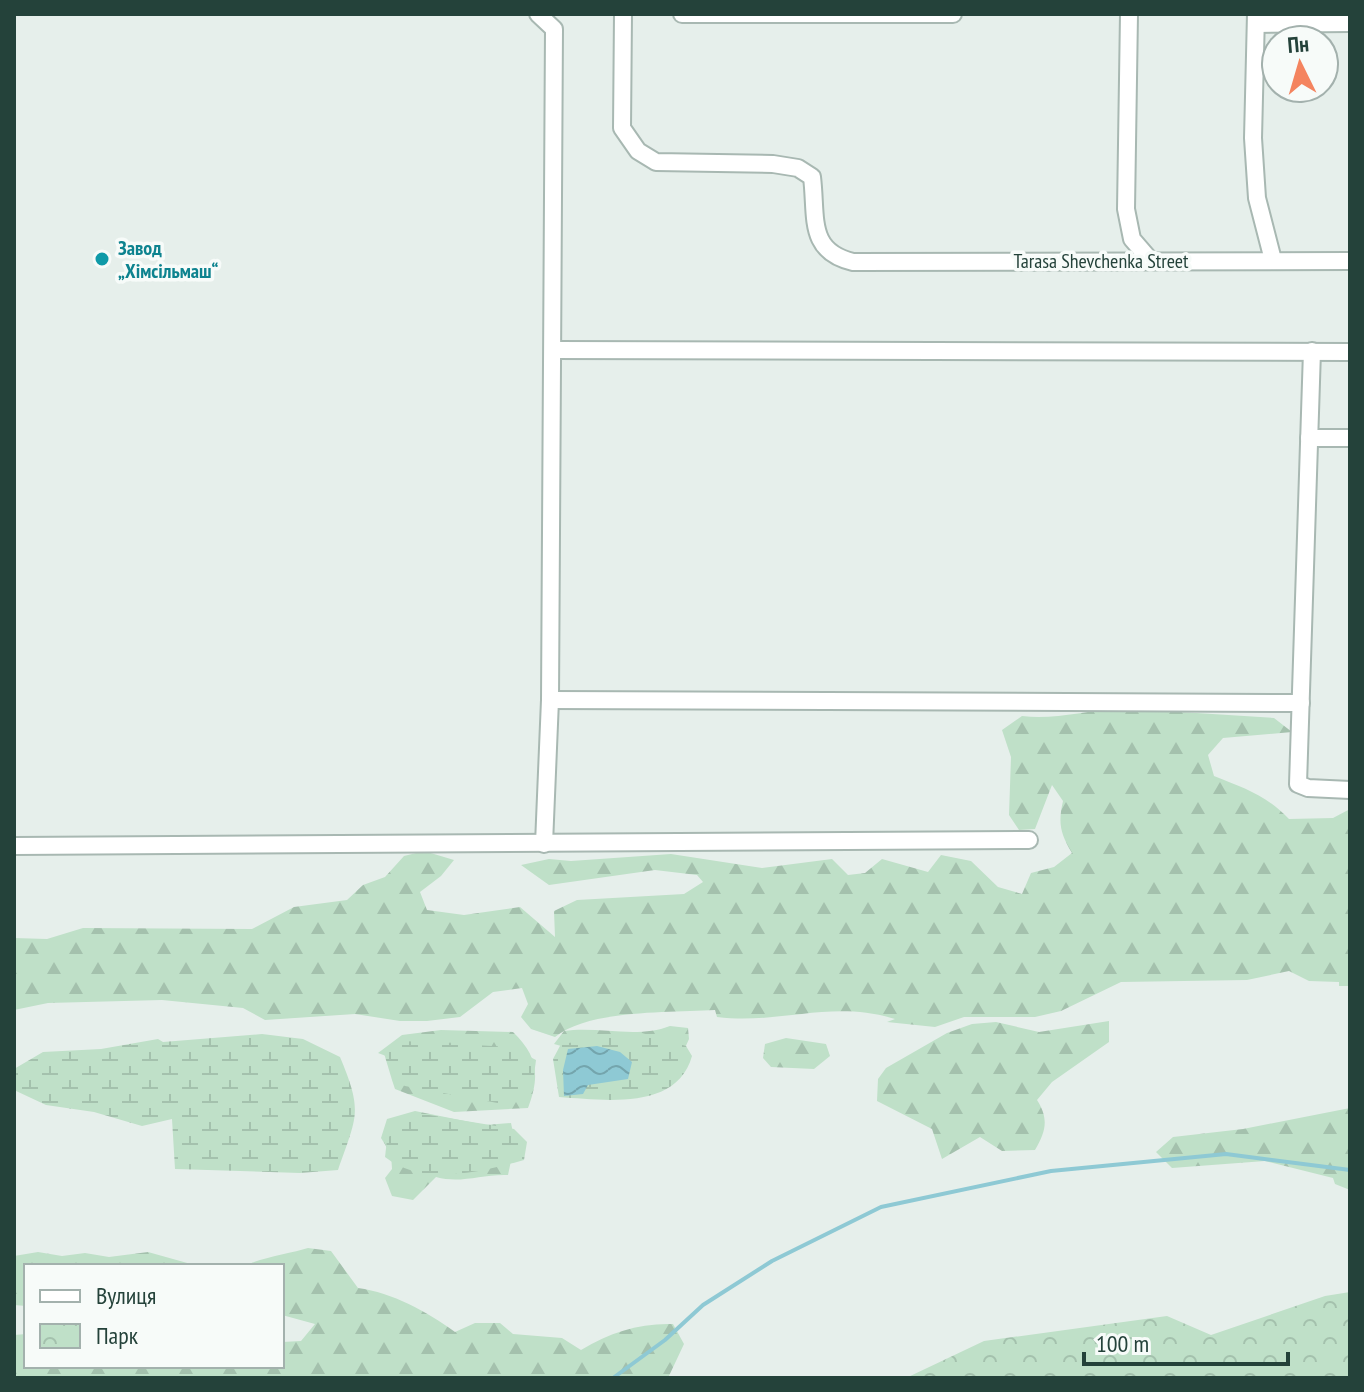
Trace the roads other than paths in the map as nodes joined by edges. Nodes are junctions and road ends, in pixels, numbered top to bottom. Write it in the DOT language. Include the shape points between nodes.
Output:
graph roads {
  1 [pos="538,14"];
  2 [pos="623,14"];
  3 [pos="682,14"];
  4 [pos="953,14"];
  5 [pos="1129,14"];
  6 [pos="1256,19"];
  7 [pos="1350,23"];
  8 [pos="1273,260"];
  9 [pos="1151,261"];
  10 [pos="1350,261"];
  11 [pos="554,350"];
  12 [pos="1312,351"];
  13 [pos="1350,352"];
  14 [pos="1309,438"];
  15 [pos="1350,438"];
  16 [pos="550,700"];
  17 [pos="1301,703"];
  18 [pos="1350,790"];
  19 [pos="1029,840"];
  20 [pos="544,844"];
  21 [pos="14,846"];
  1 -- 11 [label="lane" via="554,29"];
  2 -- 9 [label="lane, Tarasa Shevchenka Street" via="622,128 638,151 656,162 798,168 812,177 819,242 832,257 853,262"];
  3 -- 4 [label="lane"];
  5 -- 9 [label="lane" via="1126,209 1132,239"];
  6 -- 7 [label="lane"];
  6 -- 8 [label="lane" via="1257,198"];
  8 -- 9 [label="lane, Tarasa Shevchenka Street"];
  8 -- 10 [label="lane, Tarasa Shevchenka Street"];
  11 -- 12 [label="lane"];
  11 -- 16 [label="lane"];
  12 -- 13 [label="lane"];
  12 -- 14 [label="lane"];
  14 -- 15 [label="lane"];
  14 -- 17 [label="lane"];
  16 -- 17 [label="lane"];
  16 -- 20 [label="lane"];
  17 -- 18 [label="lane" via="1298,784"];
  19 -- 20 [label="lane"];
  20 -- 21 [label="lane"];
}
